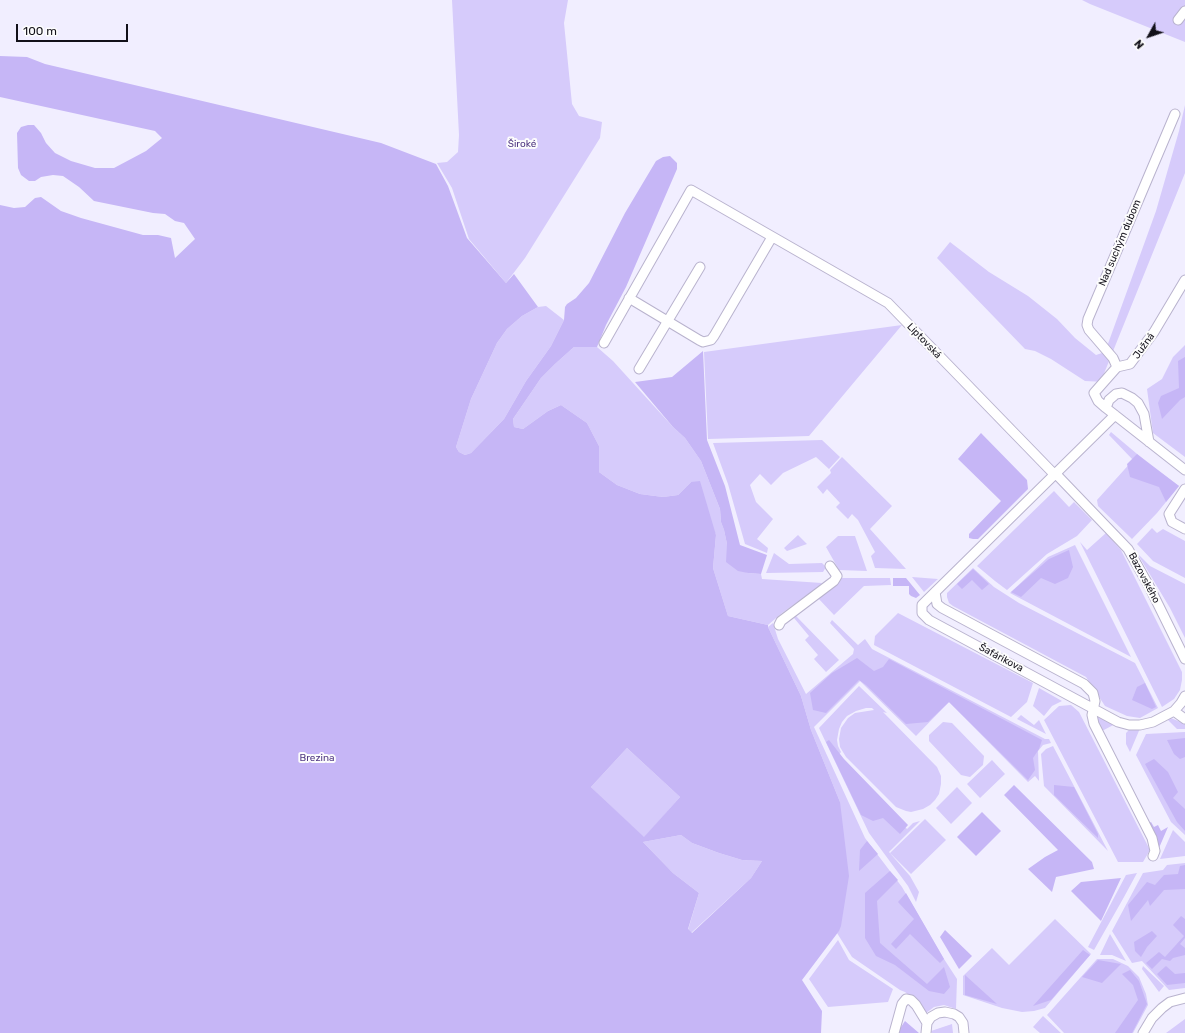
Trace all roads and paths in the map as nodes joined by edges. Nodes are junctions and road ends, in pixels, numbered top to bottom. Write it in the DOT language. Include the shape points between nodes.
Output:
graph roads {
  1 [pos="1185,11"];
  2 [pos="1178,20"];
  3 [pos="1175,114"];
  4 [pos="772,237"];
  5 [pos="700,267"];
  6 [pos="1185,280"];
  7 [pos="629,298"];
  8 [pos="668,322"];
  9 [pos="604,343"];
  10 [pos="1117,366"];
  11 [pos="639,369"];
  12 [pos="1106,408"];
  13 [pos="1115,414"];
  14 [pos="1149,442"];
  15 [pos="1185,470"];
  16 [pos="1055,473"];
  17 [pos="1185,489"];
  18 [pos="1185,529"];
  19 [pos="830,566"];
  20 [pos="935,592"];
  21 [pos="779,626"];
  22 [pos="1185,659"];
  23 [pos="1185,696"];
  24 [pos="1094,709"];
  25 [pos="1174,711"];
  26 [pos="1185,719"];
  27 [pos="1153,856"];
  28 [pos="1185,998"];
  29 [pos="927,1022"];
  30 [pos="894,1033"];
  31 [pos="926,1033"];
  32 [pos="964,1033"];
  33 [pos="1143,1033"];
  1 -- 2 [label="street"];
  3 -- 10 [label="street, Nad suchým dubom" via="1088,319 1089,330 1114,358"];
  4 -- 7 [label="street, Liptovská" via="691,190"];
  4 -- 8 [label="street" via="711,340 699,340"];
  4 -- 16 [label="street, Liptovská" via="888,304"];
  5 -- 8 [label="street"];
  6 -- 10 [label="street, Južná" via="1154,332 1130,364"];
  7 -- 8 [label="street"];
  7 -- 9 [label="street, Liptovská"];
  8 -- 11 [label="street"];
  10 -- 12 [label="street, Južná" via="1094,393"];
  12 -- 13 [label="street, Južná"];
  12 -- 14 [label="street" via="1109,400 1116,394 1122,393 1132,398 1144,414"];
  13 -- 14 [label="street, Južná"];
  13 -- 16 [label="street"];
  14 -- 15 [label="street, Južná"];
  16 -- 20 [label="street"];
  16 -- 22 [label="street, Bazovského" via="1128,549"];
  17 -- 18 [label="street" via="1169,514 1172,522"];
  19 -- 21 [label="street" via="837,576 834,580 781,621"];
  20 -- 24 [label="street, Šafárikova" via="937,604 942,608 1084,684 1093,693"];
  20 -- 24 [label="street, Šafárikova" via="922,605 921,609 926,618"];
  23 -- 25 [label="street"];
  24 -- 25 [label="street" via="1118,722 1130,725 1153,722"];
  24 -- 27 [label="street, Šafárikova" via="1094,724 1152,838"];
  25 -- 26 [label="street"];
  28 -- 33 [label="street" via="1170,1002 1152,1018"];
  29 -- 30 [label="street" via="916,1005 906,999 902,1004"];
  29 -- 31 [label="street"];
  29 -- 32 [label="street" via="938,1013 954,1014 963,1023"];
}
